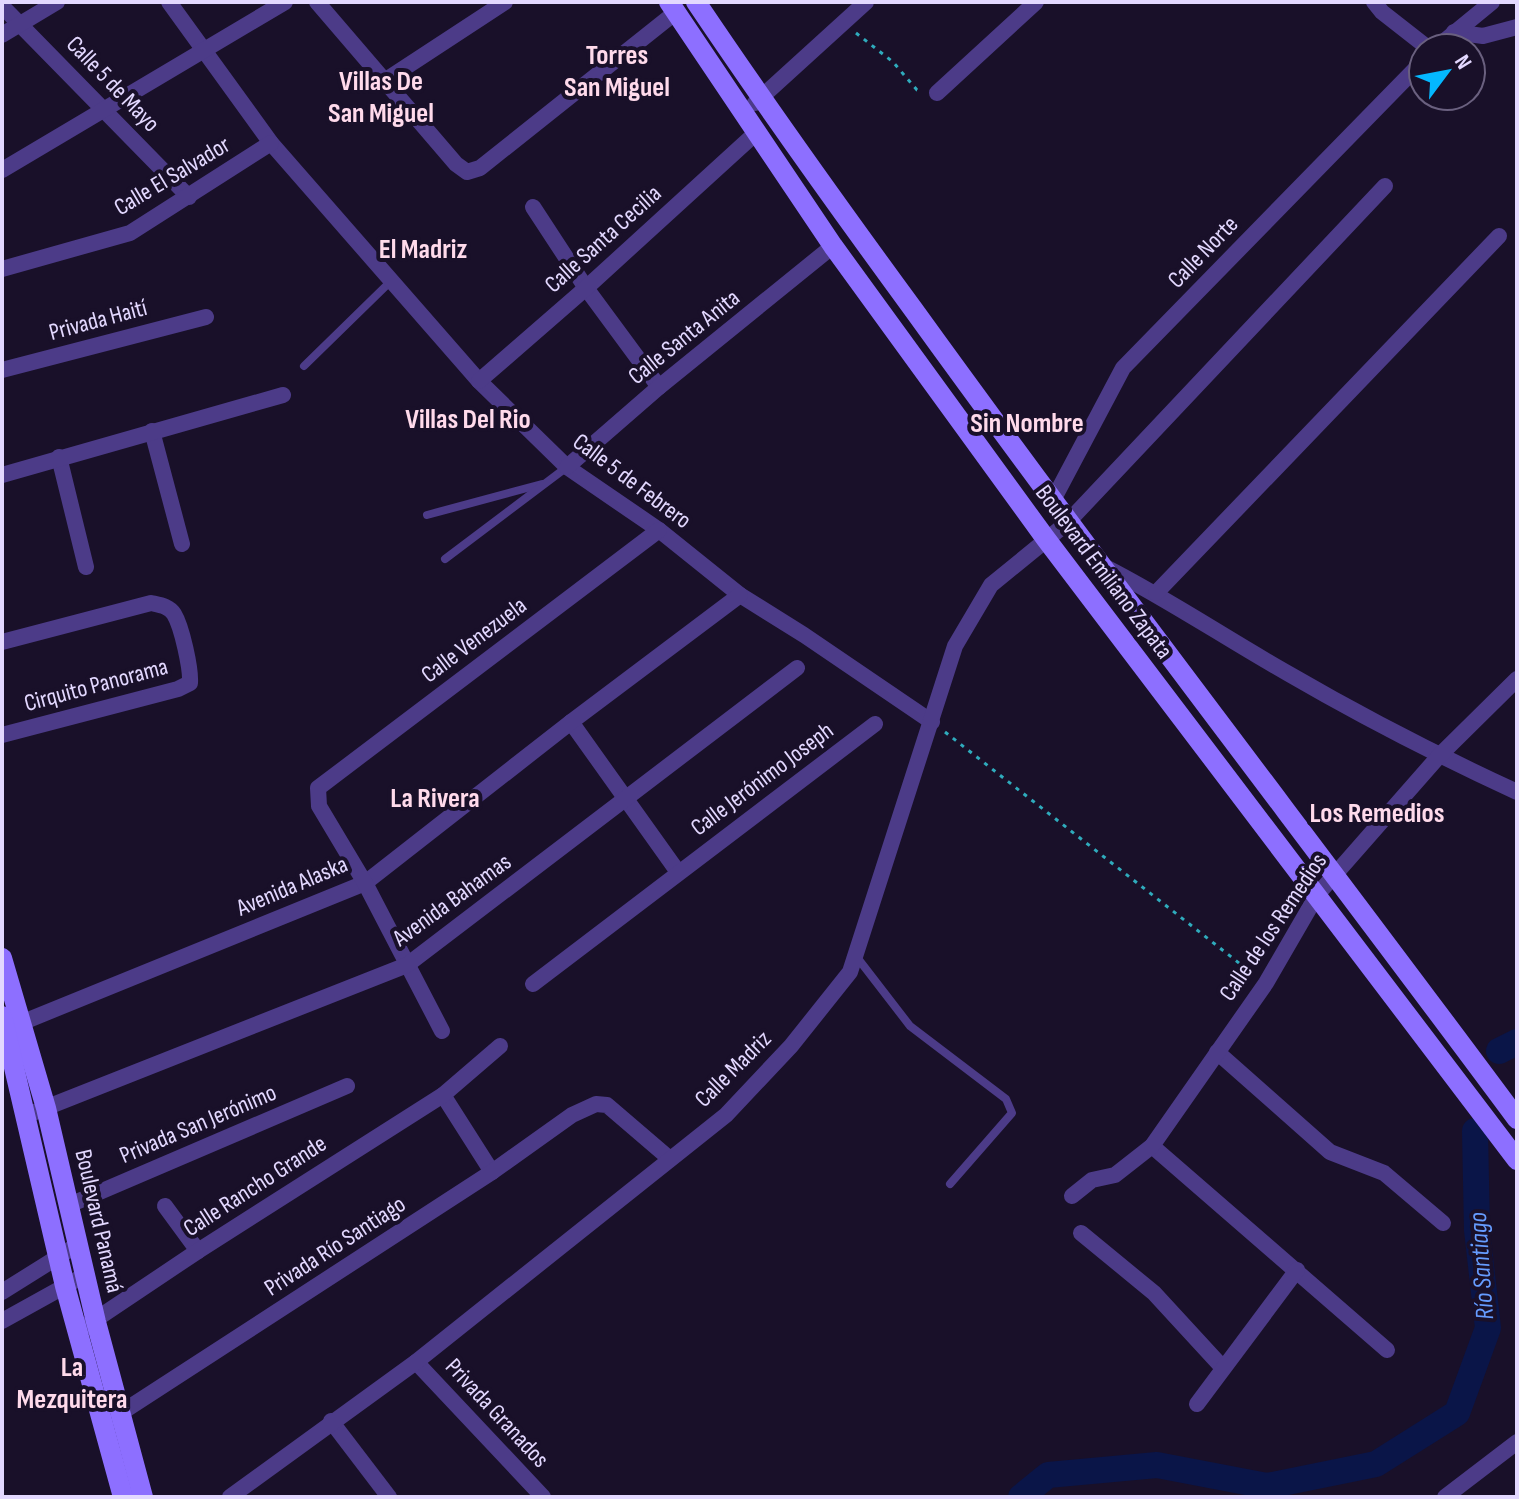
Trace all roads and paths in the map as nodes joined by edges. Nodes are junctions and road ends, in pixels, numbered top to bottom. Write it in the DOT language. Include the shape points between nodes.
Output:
graph roads {
  1 [pos="57,2"];
  2 [pos="169,2"];
  3 [pos="285,2"];
  4 [pos="317,2"];
  5 [pos="505,2"];
  6 [pos="696,2"];
  7 [pos="866,2"];
  8 [pos="1036,2"];
  9 [pos="1374,2"];
  10 [pos="1492,2"];
  11 [pos="2,6"];
  12 [pos="672,7"];
  13 [pos="844,23"];
  14 [pos="21,24"];
  15 [pos="1517,27"];
  16 [pos="1408,32"];
  17 [pos="1454,32"];
  18 [pos="2,35"];
  19 [pos="1487,35"];
  20 [pos="203,49"];
  21 [pos="1407,77"];
  22 [pos="383,82"];
  23 [pos="937,93"];
  24 [pos="761,99"];
  25 [pos="106,110"];
  26 [pos="744,113"];
  27 [pos="757,132"];
  28 [pos="271,143"];
  29 [pos="2,170"];
  30 [pos="1385,186"];
  31 [pos="189,197"];
  32 [pos="533,207"];
  33 [pos="1499,236"];
  34 [pos="833,246"];
  35 [pos="2,269"];
  36 [pos="392,281"];
  37 [pos="586,288"];
  38 [pos="206,317"];
  39 [pos="304,366"];
  40 [pos="2,370"];
  41 [pos="479,381"];
  42 [pos="659,387"];
  43 [pos="283,395"];
  44 [pos="152,431"];
  45 [pos="59,457"];
  46 [pos="567,467"];
  47 [pos="2,475"];
  48 [pos="547,483"];
  49 [pos="1052,502"];
  50 [pos="427,515"];
  51 [pos="1067,523"];
  52 [pos="659,530"];
  53 [pos="1046,539"];
  54 [pos="182,544"];
  55 [pos="445,559"];
  56 [pos="1100,564"];
  57 [pos="86,567"];
  58 [pos="1156,593"];
  59 [pos="740,595"];
  60 [pos="2,642"];
  61 [pos="797,668"];
  62 [pos="1517,679"];
  63 [pos="571,722"];
  64 [pos="932,722"];
  65 [pos="875,724"];
  66 [pos="2,735"];
  67 [pos="1439,756"];
  68 [pos="1517,792"];
  69 [pos="626,800"];
  70 [pos="678,872"];
  71 [pos="1335,873"];
  72 [pos="365,883"];
  73 [pos="1317,895"];
  74 [pos="856,955"];
  75 [pos="2,958"];
  76 [pos="407,965"];
  77 [pos="1266,983"];
  78 [pos="533,984"];
  79 [pos="8,1024"];
  80 [pos="442,1031"];
  81 [pos="500,1046"];
  82 [pos="1217,1052"];
  83 [pos="347,1086"];
  84 [pos="443,1095"];
  85 [pos="46,1108"];
  86 [pos="26,1114"];
  87 [pos="1517,1119"];
  88 [pos="1152,1146"];
  89 [pos="670,1159"];
  90 [pos="1517,1160"];
  91 [pos="492,1172"];
  92 [pos="950,1184"];
  93 [pos="1072,1196"];
  94 [pos="67,1206"];
  95 [pos="165,1206"];
  96 [pos="1443,1223"];
  97 [pos="1081,1233"];
  98 [pos="77,1245"];
  99 [pos="198,1251"];
  100 [pos="59,1257"];
  101 [pos="1297,1270"];
  102 [pos="85,1275"];
  103 [pos="65,1286"];
  104 [pos="2,1292"];
  105 [pos="2,1321"];
  106 [pos="96,1322"];
  107 [pos="77,1332"];
  108 [pos="1387,1350"];
  109 [pos="416,1362"];
  110 [pos="1223,1368"];
  111 [pos="1197,1404"];
  112 [pos="121,1413"];
  113 [pos="331,1421"];
  114 [pos="103,1424"];
  115 [pos="1517,1442"];
  116 [pos="123,1497"];
  117 [pos="143,1497"];
  118 [pos="230,1497"];
  119 [pos="389,1497"];
  120 [pos="543,1497"];
  121 [pos="1445,1497"];
  1 -- 14 [label="street"];
  2 -- 20 [label="street, Calle 5 de Febrero"];
  3 -- 20 [label="street"];
  4 -- 22 [label="street"];
  5 -- 22 [label="street"];
  6 -- 24 [label="street, Boulevard Emiliano Zapata"];
  7 -- 13 [label="street"];
  8 -- 23 [label="street"];
  9 -- 16 [label="street"];
  10 -- 17 [label="street"];
  11 -- 14 [label="street, Calle 5 de Mayo"];
  12 -- 22 [label="street" via="480,168 467,172"];
  12 -- 26 [label="street, Boulevard Emiliano Zapata"];
  13 -- 23 [label="path" via="893,62 917,90"];
  13 -- 24 [label="street"];
  14 -- 18 [label="street"];
  14 -- 25 [label="street, Calle 5 de Mayo"];
  15 -- 19 [label="street"];
  20 -- 25 [label="street"];
  20 -- 28 [label="street, Calle 5 de Febrero"];
  21 -- 49 [label="street, Calle Norte" via="1123,368"];
  24 -- 26 [label="street"];
  24 -- 49 [label="street, Boulevard Emiliano Zapata"];
  25 -- 29 [label="street"];
  25 -- 31 [label="street, Calle 5 de Mayo"];
  26 -- 27 [label="street, Boulevard Emiliano Zapata"];
  27 -- 34 [label="street, Boulevard Emiliano Zapata"];
  27 -- 37 [label="street, Calle Santa Cecilia"];
  28 -- 31 [label="street, Calle El Salvador"];
  28 -- 36 [label="street, Calle 5 de Febrero"];
  30 -- 51 [label="street, Calle Madriz"];
  31 -- 35 [label="street, Calle El Salvador" via="130,233"];
  32 -- 37 [label="street"];
  33 -- 58 [label="street"];
  34 -- 42 [label="street, Calle Santa Anita"];
  34 -- 53 [label="street, Boulevard Emiliano Zapata"];
  36 -- 39 [label="lane"];
  36 -- 41 [label="street, Calle 5 de Febrero"];
  37 -- 41 [label="street, Calle Santa Cecilia"];
  37 -- 42 [label="street"];
  38 -- 40 [label="street, Privada Haití"];
  41 -- 46 [label="street, Calle 5 de Febrero"];
  42 -- 46 [label="street, Calle Santa Anita"];
  43 -- 44 [label="street"];
  44 -- 45 [label="street"];
  44 -- 54 [label="street"];
  45 -- 47 [label="street"];
  45 -- 57 [label="street"];
  46 -- 48 [label="lane"];
  46 -- 52 [label="street, Calle 5 de Febrero"];
  48 -- 50 [label="lane"];
  48 -- 55 [label="lane"];
  49 -- 51 [label="street, Boulevard Emiliano Zapata"];
  51 -- 53 [label="street, Calle Madriz"];
  51 -- 56 [label="street, Boulevard Emiliano Zapata"];
  52 -- 59 [label="street, Calle 5 de Febrero"];
  52 -- 72 [label="street, Calle Venezuela" via="318,788 319,806"];
  53 -- 64 [label="street, Calle Madriz" via="991,585 955,646"];
  53 -- 73 [label="street, Boulevard Emiliano Zapata"];
  56 -- 58 [label="street, Boulevard Emiliano Zapata"];
  56 -- 71 [label="street, Boulevard Emiliano Zapata"];
  58 -- 67 [label="street, Boulevard Emiliano Zapata"];
  59 -- 63 [label="street, Avenida Alaska"];
  59 -- 64 [label="street, Calle 5 de Febrero"];
  60 -- 66 [label="street, Cirquito Panorama" via="151,603 174,614 191,669 190,683 178,689"];
  61 -- 69 [label="street, Avenida Bahamas"];
  62 -- 67 [label="street, Calle de los Remedios"];
  63 -- 69 [label="street"];
  63 -- 72 [label="street, Avenida Alaska"];
  64 -- 74 [label="street, Calle Madriz"];
  64 -- 77 [label="path"];
  65 -- 70 [label="street, Calle Jerónimo Joseph"];
  67 -- 68 [label="street, Boulevard Emiliano Zapata"];
  67 -- 71 [label="street, Calle de los Remedios"];
  69 -- 70 [label="street"];
  69 -- 76 [label="street, Avenida Bahamas"];
  70 -- 78 [label="street, Calle Jerónimo Joseph"];
  71 -- 73 [label="street, Calle de los Remedios"];
  71 -- 87 [label="street, Boulevard Emiliano Zapata"];
  72 -- 76 [label="street"];
  72 -- 79 [label="street, Avenida Alaska"];
  73 -- 77 [label="street, Calle de los Remedios"];
  73 -- 90 [label="street, Boulevard Emiliano Zapata"];
  74 -- 89 [label="street, Calle Madriz" via="850,972 791,1046 726,1115"];
  74 -- 92 [label="lane" via="910,1026 1006,1099 1012,1113"];
  75 -- 79 [label="street, Boulevard Panamá"];
  76 -- 80 [label="street"];
  76 -- 85 [label="street, Avenida Bahamas"];
  77 -- 82 [label="street, Calle de los Remedios"];
  79 -- 85 [label="street, Boulevard Panamá"];
  79 -- 86 [label="street, Boulevard Panamá"];
  81 -- 84 [label="street, Calle Rancho Grande"];
  82 -- 88 [label="street, Calle de los Remedios"];
  82 -- 96 [label="street" via="1330,1152 1384,1173"];
  83 -- 94 [label="street, Privada San Jerónimo"];
  84 -- 91 [label="street"];
  84 -- 99 [label="street, Calle Rancho Grande"];
  85 -- 86 [label="street, Avenida Bahamas"];
  85 -- 94 [label="street, Boulevard Panamá"];
  86 -- 100 [label="street, Boulevard Panamá"];
  88 -- 93 [label="street, Calle de los Remedios" via="1115,1175 1092,1180"];
  88 -- 101 [label="street"];
  89 -- 91 [label="street, Privada Río Santiago" via="607,1105 596,1104"];
  89 -- 109 [label="street, Calle Madriz"];
  91 -- 112 [label="street, Privada Río Santiago"];
  94 -- 98 [label="street, Boulevard Panamá"];
  95 -- 99 [label="street"];
  97 -- 110 [label="street" via="1154,1293"];
  98 -- 100 [label="street"];
  98 -- 102 [label="street, Boulevard Panamá"];
  99 -- 106 [label="street, Calle Rancho Grande"];
  100 -- 103 [label="street, Boulevard Panamá"];
  100 -- 104 [label="street"];
  101 -- 108 [label="street"];
  101 -- 110 [label="street"];
  102 -- 103 [label="street"];
  102 -- 106 [label="street, Boulevard Panamá"];
  103 -- 105 [label="street"];
  103 -- 107 [label="street, Boulevard Panamá"];
  106 -- 107 [label="street, Calle Rancho Grande"];
  106 -- 112 [label="street, Boulevard Panamá"];
  107 -- 114 [label="street, Boulevard Panamá"];
  109 -- 113 [label="street, Calle Madriz"];
  109 -- 120 [label="street, Privada Granados"];
  110 -- 111 [label="street"];
  112 -- 114 [label="street, Privada Río Santiago"];
  112 -- 117 [label="street, Boulevard Panamá"];
  113 -- 118 [label="street, Calle Madriz"];
  113 -- 119 [label="street"];
  114 -- 116 [label="street, Boulevard Panamá"];
  115 -- 121 [label="street"];
}
